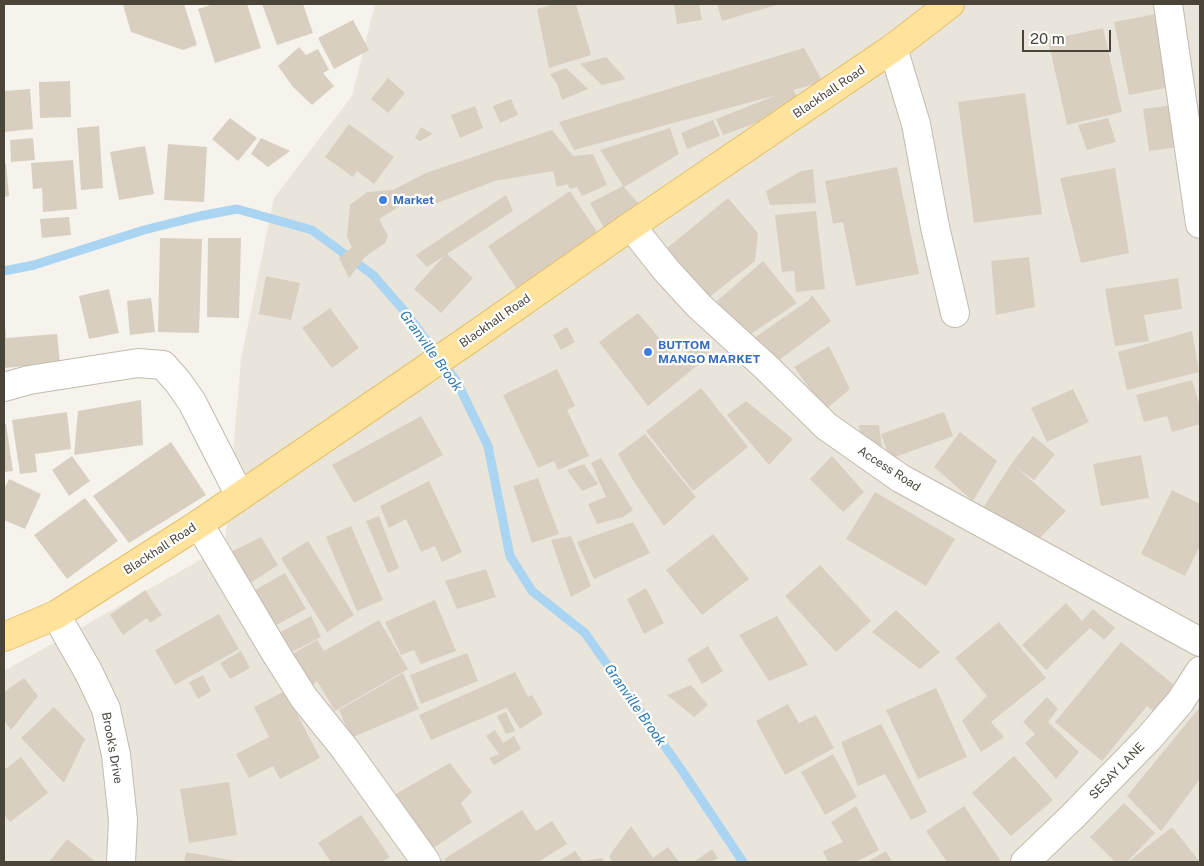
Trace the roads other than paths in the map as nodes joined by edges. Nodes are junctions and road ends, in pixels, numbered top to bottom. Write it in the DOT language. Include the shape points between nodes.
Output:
graph roads {
  1 [pos="950,4"];
  2 [pos="1168,4"];
  3 [pos="893,48"];
  4 [pos="1200,224"];
  5 [pos="631,226"];
  6 [pos="955,313"];
  7 [pos="4,387"];
  8 [pos="240,496"];
  9 [pos="199,524"];
  10 [pos="56,615"];
  11 [pos="4,637"];
  12 [pos="1200,642"];
  13 [pos="1200,671"];
  14 [pos="121,862"];
  15 [pos="426,862"];
  16 [pos="1025,862"];
  1 -- 3 [label="main road, Blackhall Road"];
  2 -- 4 [label="street"];
  3 -- 5 [label="main road, Blackhall Road"];
  3 -- 6 [label="street" via="916,124 934,227"];
  5 -- 8 [label="main road, Blackhall Road"];
  5 -- 12 [label="street, Access Road" via="699,306 826,426 900,478"];
  7 -- 8 [label="street" via="138,363 163,365 192,402"];
  8 -- 9 [label="main road, Blackhall Road"];
  9 -- 10 [label="main road, Blackhall Road"];
  9 -- 15 [label="street" via="304,698 345,748"];
  10 -- 11 [label="main road, Blackhall Road"];
  10 -- 14 [label="street, Brook's Drive" via="106,709 116,755 124,820"];
  13 -- 16 [label="street, SESAY LANE" via="1180,702 1149,738"];
}
